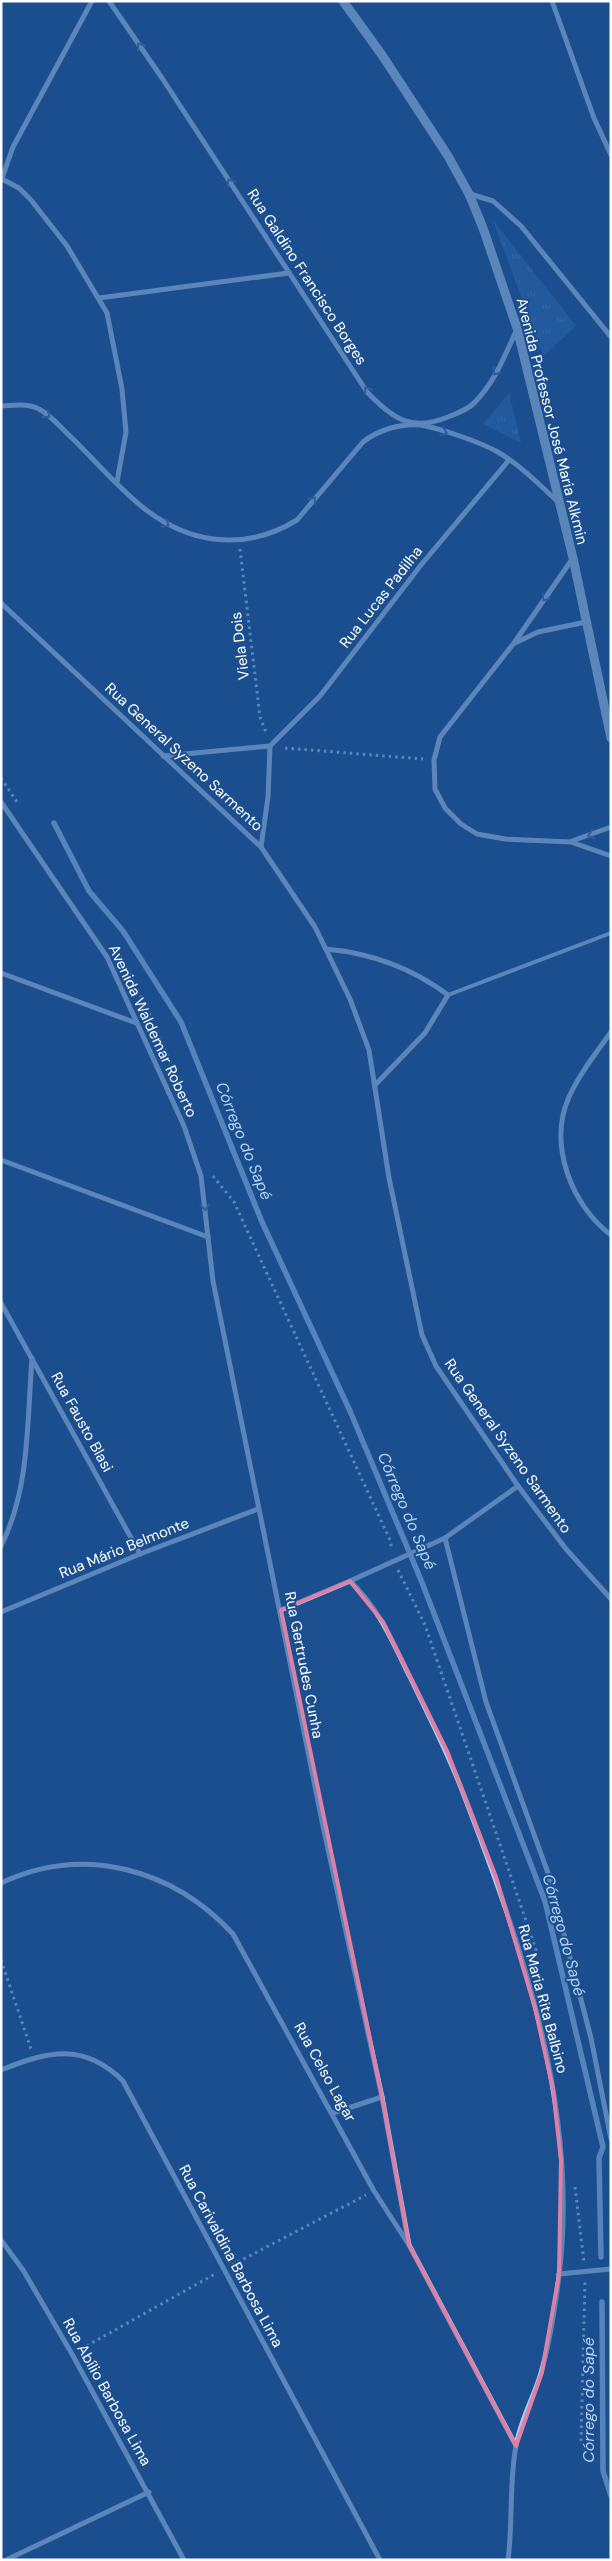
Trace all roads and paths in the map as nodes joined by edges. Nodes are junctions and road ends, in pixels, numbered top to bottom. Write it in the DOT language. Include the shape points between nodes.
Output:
graph roads {
  1 [pos="92,1"];
  2 [pos="109,1"];
  3 [pos="343,1"];
  4 [pos="552,1"];
  5 [pos="611,155"];
  6 [pos="2,180"];
  7 [pos="469,194"];
  8 [pos="289,273"];
  9 [pos="99,298"];
  10 [pos="517,328"];
  11 [pos="611,337"];
  12 [pos="1,406"];
  13 [pos="420,425"];
  14 [pos="509,460"];
  15 [pos="117,482"];
  16 [pos="560,503"];
  17 [pos="239,540"];
  18 [pos="573,558"];
  19 [pos="1,603"];
  20 [pos="586,622"];
  21 [pos="514,643"];
  22 [pos="611,738"];
  23 [pos="270,746"];
  24 [pos="163,756"];
  25 [pos="434,760"];
  26 [pos="1,802"];
  27 [pos="611,827"];
  28 [pos="571,842"];
  29 [pos="261,847"];
  30 [pos="611,856"];
  31 [pos="611,934"];
  32 [pos="326,949"];
  33 [pos="1,972"];
  34 [pos="448,995"];
  35 [pos="136,1023"];
  36 [pos="611,1032"];
  37 [pos="375,1085"];
  38 [pos="1,1160"];
  39 [pos="611,1235"];
  40 [pos="208,1237"];
  41 [pos="1,1303"];
  42 [pos="32,1358"];
  43 [pos="518,1486"];
  44 [pos="258,1509"];
  45 [pos="445,1538"];
  46 [pos="1,1546"];
  47 [pos="140,1554"];
  48 [pos="350,1581"];
  49 [pos="611,1599"];
  50 [pos="281,1610"];
  51 [pos="1,1612"];
  52 [pos="1,1883"];
  53 [pos="1,1960"];
  54 [pos="34,2057"];
  55 [pos="1,2070"];
  56 [pos="382,2097"];
  57 [pos="333,2113"];
  58 [pos="611,2139"];
  59 [pos="1,2240"];
  60 [pos="409,2245"];
  61 [pos="611,2269"];
  62 [pos="559,2274"];
  63 [pos="516,2446"];
  64 [pos="149,2492"];
  65 [pos="6,2560"];
  66 [pos="184,2560"];
  67 [pos="380,2560"];
  68 [pos="508,2560"];
  1 -- 6 [label="street" via="13,146"];
  8 -- 2 [label="street, Rua Galdino Francisco Borges, one-way" via="167,84"];
  3 -- 7 [label="street, Avenida Professor José Maria Alkmin" via="382,54"];
  4 -- 5 [label="street" via="594,118"];
  6 -- 9 [label="street" via="19,188 32,200 67,246"];
  7 -- 10 [label="street, Avenida Professor José Maria Alkmin"];
  7 -- 11 [label="street" via="493,201 521,226"];
  8 -- 9 [label="street"];
  13 -- 8 [label="street, Rua Galdino Francisco Borges, one-way" via="395,418 368,392"];
  9 -- 15 [label="street" via="108,313 114,340 126,432"];
  10 -- 13 [label="street, one-way" via="500,367 474,404 441,420"];
  10 -- 16 [label="street, Avenida Professor José Maria Alkmin"];
  12 -- 15 [label="street, one-way" via="26,405 48,414"];
  13 -- 14 [label="street, Rua Galdino Francisco Borges, one-way" via="473,441"];
  17 -- 13 [label="street, one-way" via="268,534 297,520 372,435 396,427"];
  14 -- 16 [label="street, Rua Galdino Francisco Borges"];
  14 -- 23 [label="street, Rua Lucas Padilha" via="320,696"];
  15 -- 17 [label="street, one-way" via="142,508 178,531"];
  16 -- 18 [label="street, Avenida Professor José Maria Alkmin"];
  17 -- 23 [label="path, Viela Dois" via="260,717"];
  18 -- 20 [label="street, Avenida Professor José Maria Alkmin"];
  18 -- 21 [label="street, one-way"];
  19 -- 24 [label="street, Rua General Syzeno Sarmento"];
  20 -- 21 [label="street" via="538,632"];
  20 -- 22 [label="street, Avenida Professor José Maria Alkmin"];
  21 -- 25 [label="street" via="440,737"];
  23 -- 24 [label="street"];
  23 -- 25 [label="path"];
  23 -- 29 [label="street" via="268,797"];
  24 -- 29 [label="street, Rua General Syzeno Sarmento"];
  25 -- 28 [label="street" via="436,789 445,808 477,834 505,839"];
  26 -- 35 [label="street, Avenida Waldemar Roberto" via="107,956"];
  27 -- 28 [label="street, one-way"];
  28 -- 30 [label="street"];
  29 -- 32 [label="street, Rua General Syzeno Sarmento" via="315,927"];
  31 -- 34 [label="lane"];
  32 -- 34 [label="street" via="349,951 383,961 424,977"];
  32 -- 37 [label="street, Rua General Syzeno Sarmento" via="353,1008 368,1050"];
  33 -- 35 [label="street"];
  34 -- 37 [label="street" via="424,1033"];
  35 -- 40 [label="street, Avenida Waldemar Roberto, one-way" via="184,1126 201,1176"];
  36 -- 39 [label="street" via="568,1098 561,1139 569,1179 582,1206"];
  37 -- 43 [label="street, Rua General Syzeno Sarmento" via="389,1178 422,1335 436,1366"];
  38 -- 40 [label="street"];
  40 -- 44 [label="street, Rua Gertrudes Cunha" via="213,1281"];
  41 -- 42 [label="street, Rua Fausto Blasi"];
  42 -- 46 [label="street" via="23,1477 15,1513"];
  42 -- 47 [label="street, Rua Fausto Blasi"];
  43 -- 45 [label="street"];
  43 -- 49 [label="street, Rua General Syzeno Sarmento" via="566,1549"];
  44 -- 47 [label="street, Rua Mário Belmonte"];
  44 -- 50 [label="street, Rua Gertrudes Cunha"];
  45 -- 48 [label="street"];
  45 -- 58 [label="street" via="486,1702 548,1873 591,2038"];
  47 -- 51 [label="street, Rua Mário Belmonte"];
  48 -- 50 [label="street"];
  48 -- 62 [label="street, Rua Maria Rita Balbino" via="364,1594 383,1622 447,1751 496,1878 535,2008 553,2089 561,2160"];
  50 -- 56 [label="street, Rua Gertrudes Cunha" via="323,1826"];
  52 -- 57 [label="street, Rua Celso Lagar" via="60,1867 113,1866 164,1881 191,1896 233,1934"];
  53 -- 54 [label="path"];
  54 -- 55 [label="street, Rua Carivaldina Barbosa Lima"];
  54 -- 67 [label="street, Rua Carivaldina Barbosa Lima" via="55,2053 78,2054 109,2068 123,2081"];
  56 -- 57 [label="street"];
  56 -- 60 [label="street, Rua Gertrudes Cunha"];
  57 -- 60 [label="street, Rua Celso Lagar" via="374,2191"];
  59 -- 64 [label="street, Rua Abílio Barbosa Lima" via="23,2270"];
  60 -- 63 [label="street, Rua Celso Lagar"];
  61 -- 62 [label="street"];
  62 -- 63 [label="street, Rua Maria Rita Balbino" via="542,2372"];
  63 -- 68 [label="street, Rua Maria Rita Balbino"];
  64 -- 65 [label="street"];
  64 -- 66 [label="street, Rua Abílio Barbosa Lima"];
}
